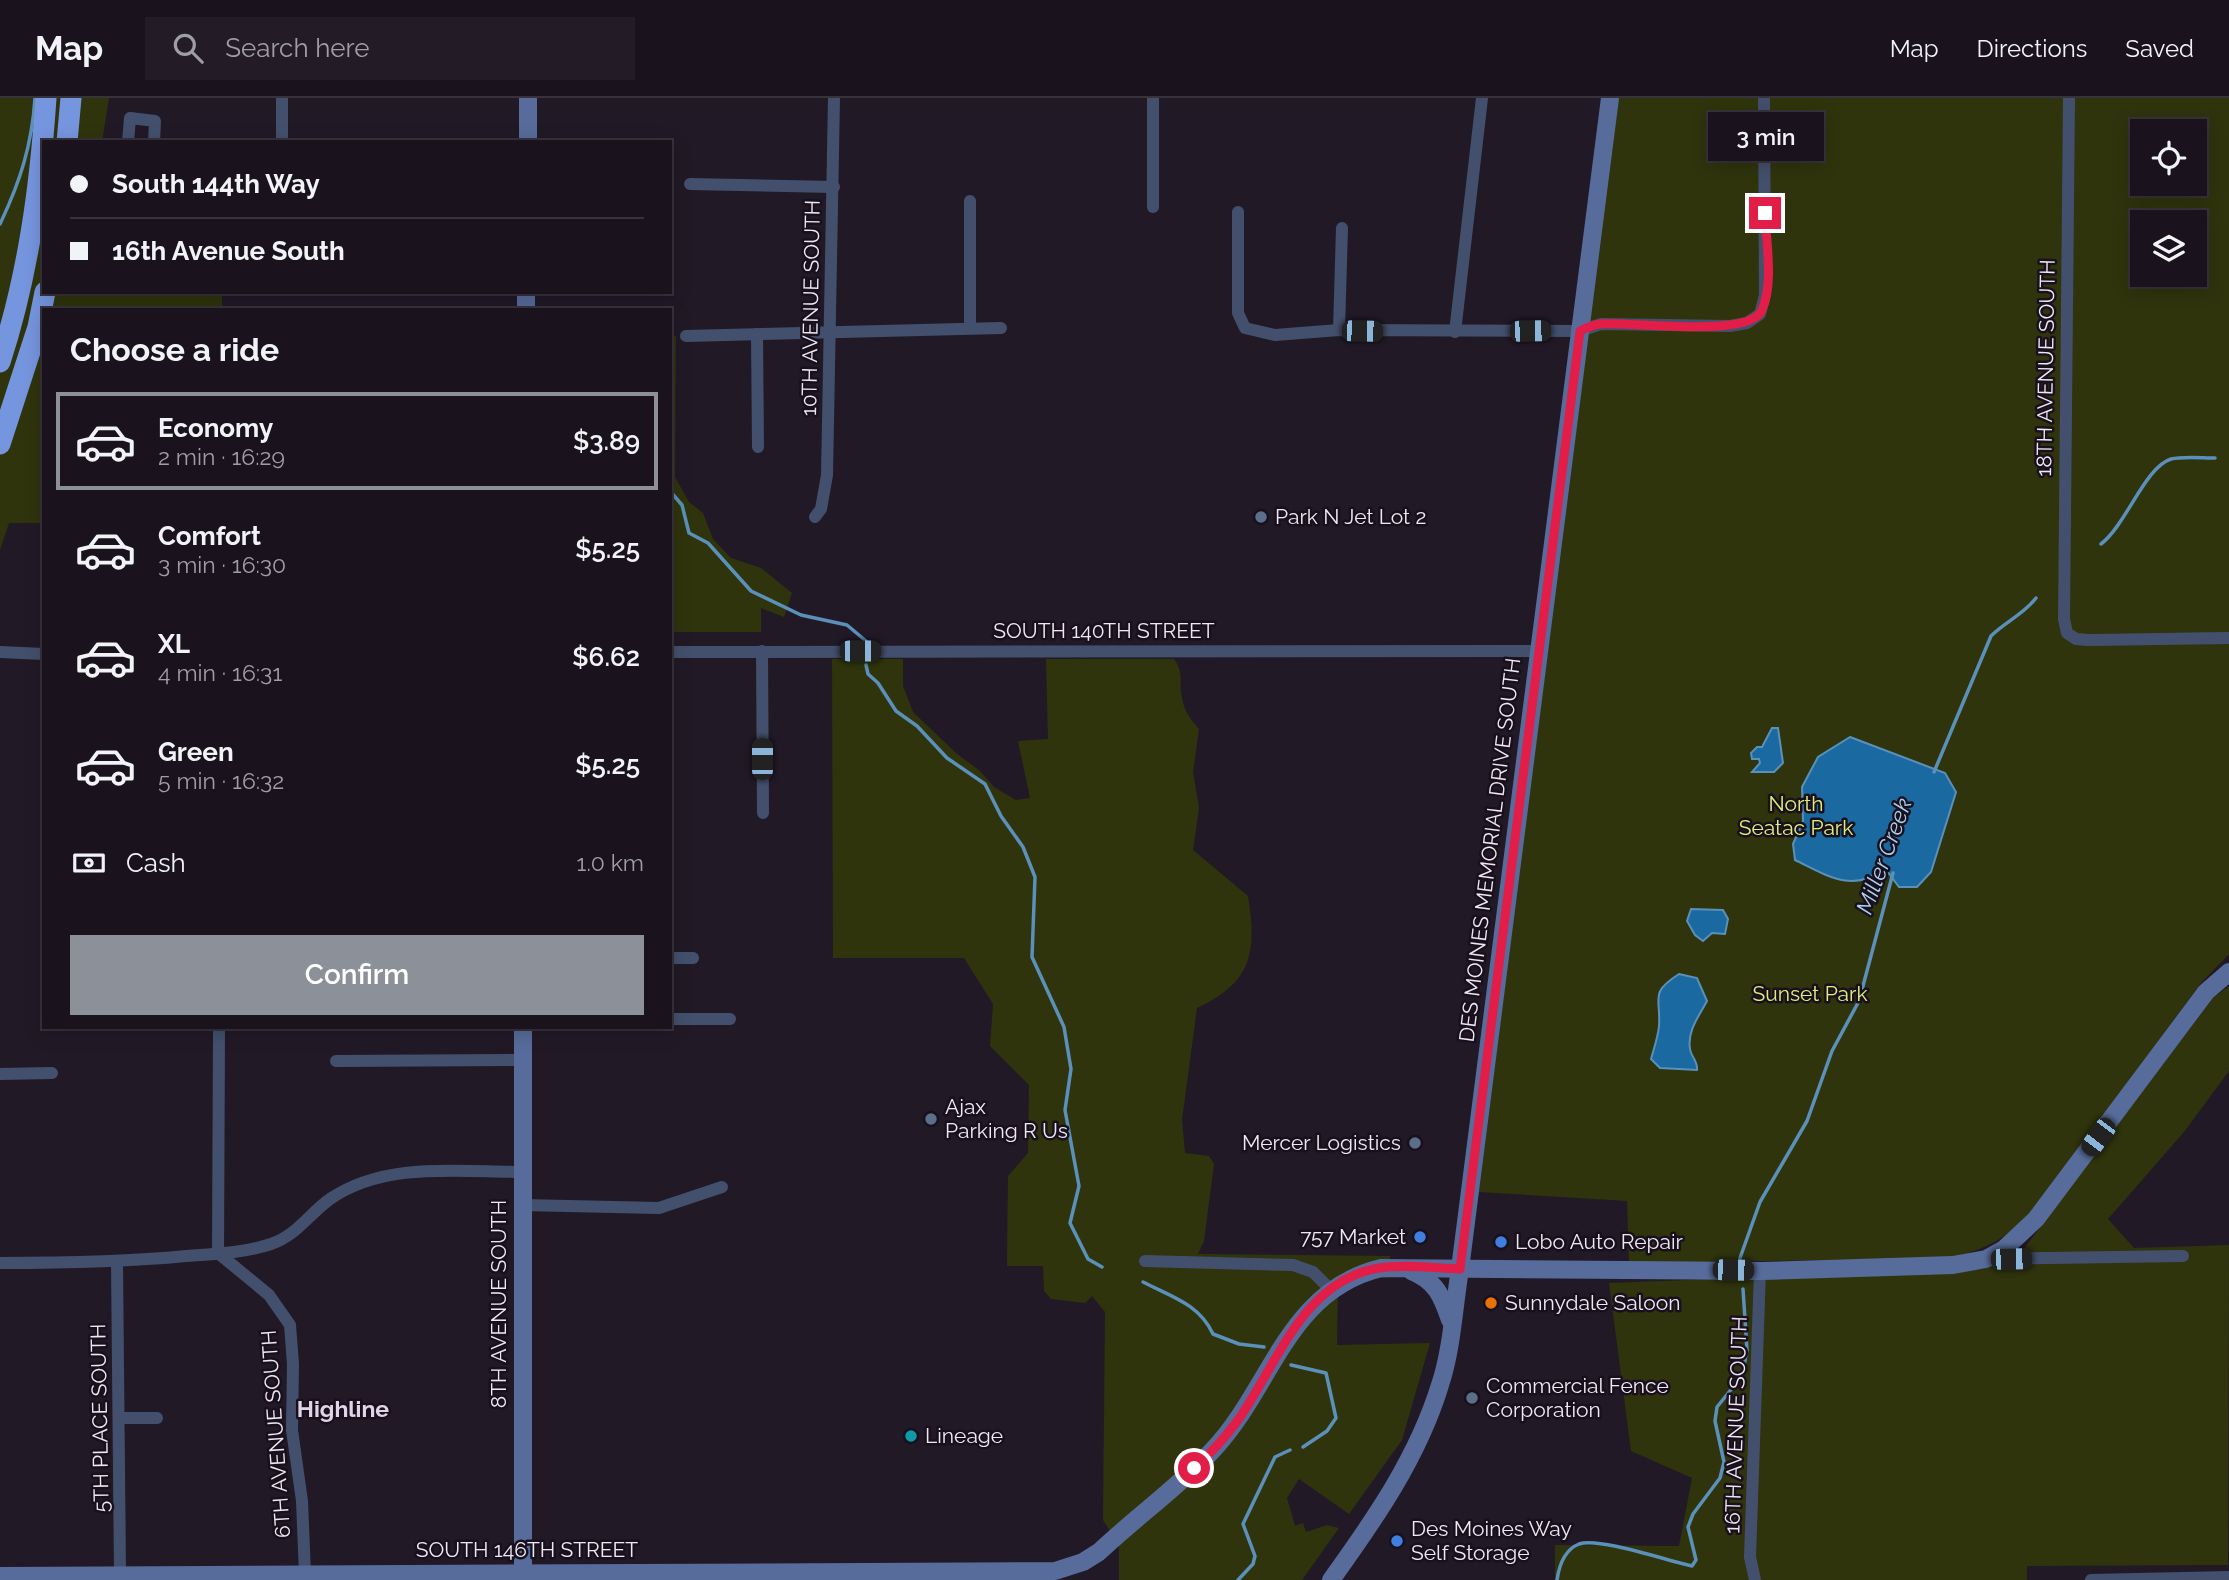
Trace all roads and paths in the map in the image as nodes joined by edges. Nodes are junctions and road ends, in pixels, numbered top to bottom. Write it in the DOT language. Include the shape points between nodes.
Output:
graph roads {
  1 [pos="46,98"];
  2 [pos="71,98"];
  3 [pos="282,98"];
  4 [pos="528,98"];
  5 [pos="834,98"];
  6 [pos="1153,98"];
  7 [pos="1482,98"];
  8 [pos="1610,98"];
  9 [pos="1763,98"];
  10 [pos="2069,98"];
  11 [pos="44,140"];
  12 [pos="67,140"];
  13 [pos="128,140"];
  14 [pos="154,140"];
  15 [pos="282,140"];
  16 [pos="528,140"];
  17 [pos="42,165"];
  18 [pos="690,184"];
  19 [pos="834,187"];
  20 [pos="970,201"];
  21 [pos="1153,207"];
  22 [pos="1238,212"];
  23 [pos="1342,228"];
  24 [pos="44,294"];
  25 [pos="970,328"];
  26 [pos="1001,328"];
  27 [pos="832,330"];
  28 [pos="1339,330"];
  29 [pos="1580,331"];
  30 [pos="1455,332"];
  31 [pos="757,334"];
  32 [pos="686,336"];
  33 [pos="0,362"];
  34 [pos="0,443"];
  35 [pos="758,447"];
  36 [pos="815,517"];
  37 [pos="2229,638"];
  38 [pos="1538,651"];
  39 [pos="0,652"];
  40 [pos="672,652"];
  41 [pos="762,652"];
  42 [pos="42,654"];
  43 [pos="763,813"];
  44 [pos="672,958"];
  45 [pos="693,958"];
  46 [pos="2229,972"];
  47 [pos="672,1019"];
  48 [pos="730,1019"];
  49 [pos="219,1029"];
  50 [pos="523,1029"];
  51 [pos="522,1060"];
  52 [pos="336,1061"];
  53 [pos="52,1073"];
  54 [pos="0,1074"];
  55 [pos="522,1172"];
  56 [pos="722,1187"];
  57 [pos="522,1205"];
  58 [pos="218,1253"];
  59 [pos="2183,1256"];
  60 [pos="1986,1259"];
  61 [pos="1145,1261"];
  62 [pos="117,1262"];
  63 [pos="0,1263"];
  64 [pos="1405,1268"];
  65 [pos="1460,1269"];
  66 [pos="1760,1271"];
  67 [pos="1329,1289"];
  68 [pos="1451,1323"];
  69 [pos="119,1418"];
  70 [pos="157,1418"];
  71 [pos="120,1574"];
  72 [pos="305,1574"];
  73 [pos="0,1576"];
  74 [pos="523,1576"];
  75 [pos="2229,1577"];
  76 [pos="57,1578"];
  77 [pos="1757,1578"];
  78 [pos="1331,1580"];
  79 [pos="2091,1580"];
  1 -- 11 [label="highway"];
  2 -- 12 [label="highway"];
  3 -- 15 [label="street"];
  4 -- 16 [label="street"];
  5 -- 19 [label="street, 10TH AVENUE SOUTH"];
  6 -- 21 [label="street"];
  7 -- 30 [label="street"];
  8 -- 29 [label="street, DES MOINES MEMORIAL DRIVE SOUTH"];
  9 -- 29 [label="street" via="1766,282 1762,310 1753,320 1738,325 1601,324"];
  10 -- 37 [label="street, 18TH AVENUE SOUTH" via="2064,619 2072,637 2088,640"];
  13 -- 14 [label="street" via="130,118 155,121"];
  17 -- 33 [label="highway" via="15,317"];
  18 -- 19 [label="street"];
  19 -- 27 [label="street, 10TH AVENUE SOUTH"];
  20 -- 25 [label="street"];
  22 -- 28 [label="street" via="1238,313 1245,328 1275,335"];
  23 -- 28 [label="street"];
  24 -- 34 [label="highway" via="38,327"];
  25 -- 26 [label="street"];
  25 -- 27 [label="street"];
  27 -- 31 [label="street"];
  27 -- 36 [label="street, 10TH AVENUE SOUTH" via="828,342 827,475 821,509"];
  28 -- 30 [label="street"];
  29 -- 30 [label="street"];
  29 -- 38 [label="street, DES MOINES MEMORIAL DRIVE SOUTH"];
  31 -- 32 [label="street"];
  31 -- 35 [label="street"];
  38 -- 41 [label="street, SOUTH 140TH STREET"];
  38 -- 65 [label="street, DES MOINES MEMORIAL DRIVE SOUTH"];
  39 -- 42 [label="street"];
  40 -- 41 [label="street, SOUTH 140TH STREET"];
  41 -- 43 [label="street"];
  44 -- 45 [label="street"];
  46 -- 60 [label="street" via="2206,992 2036,1219"];
  47 -- 48 [label="street"];
  49 -- 58 [label="street"];
  50 -- 51 [label="street, 8TH AVENUE SOUTH"];
  51 -- 52 [label="street"];
  51 -- 55 [label="street, 8TH AVENUE SOUTH"];
  53 -- 54 [label="street"];
  55 -- 57 [label="street, 8TH AVENUE SOUTH"];
  55 -- 58 [label="street" via="390,1175 367,1181 330,1199 293,1233 274,1243"];
  56 -- 57 [label="street" via="659,1208"];
  57 -- 74 [label="street, 8TH AVENUE SOUTH"];
  58 -- 62 [label="street"];
  58 -- 72 [label="street, 6TH AVENUE SOUTH" via="270,1296 290,1325 292,1430 302,1501"];
  59 -- 60 [label="street"];
  60 -- 66 [label="street" via="1953,1265"];
  61 -- 67 [label="street" via="1293,1265 1313,1272"];
  62 -- 63 [label="street"];
  62 -- 69 [label="street, 5TH PLACE SOUTH"];
  64 -- 65 [label="street"];
  64 -- 67 [label="street" via="1363,1272"];
  64 -- 68 [label="street" via="1433,1282"];
  65 -- 66 [label="street"];
  65 -- 68 [label="street, DES MOINES MEMORIAL DRIVE SOUTH"];
  66 -- 77 [label="street, 16TH AVENUE SOUTH" via="1750,1557"];
  67 -- 74 [label="street, SOUTH 146TH STREET" via="1300,1320 1239,1418 1211,1453 1083,1562 1055,1571"];
  68 -- 78 [label="street, DES MOINES MEMORIAL DRIVE SOUTH" via="1441,1382 1424,1431 1382,1508"];
  69 -- 70 [label="street"];
  69 -- 71 [label="street, 5TH PLACE SOUTH"];
  71 -- 72 [label="street, SOUTH 146TH STREET"];
  71 -- 76 [label="street, SOUTH 146TH STREET"];
  72 -- 74 [label="street, SOUTH 146TH STREET"];
  73 -- 76 [label="street, SOUTH 146TH STREET"];
  75 -- 79 [label="street"];
}
